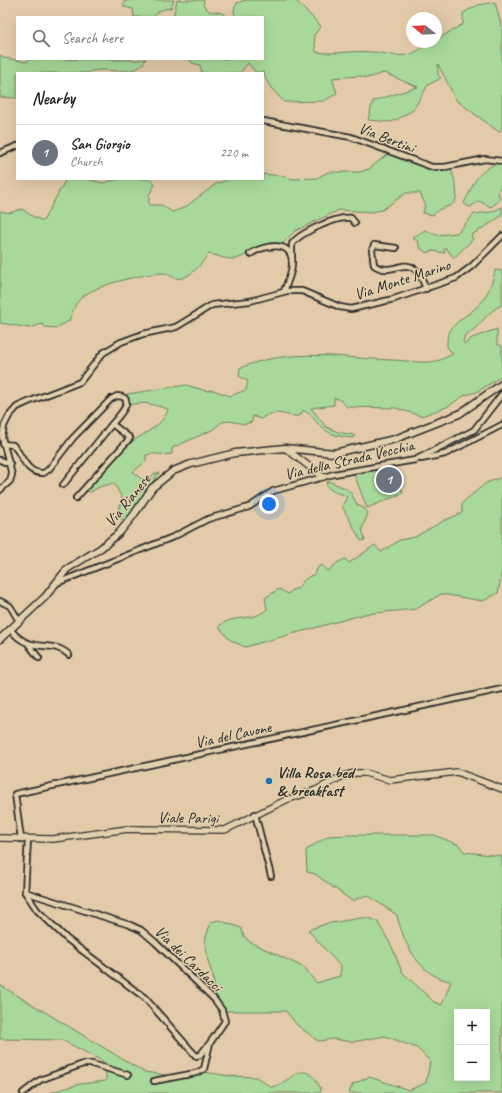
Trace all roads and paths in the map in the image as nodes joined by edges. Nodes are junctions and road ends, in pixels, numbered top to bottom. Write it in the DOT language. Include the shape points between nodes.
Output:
graph roads {
  1 [pos="264,121"];
  2 [pos="16,146"];
  3 [pos="0,153"];
  4 [pos="502,161"];
  5 [pos="355,223"];
  6 [pos="502,236"];
  7 [pos="396,248"];
  8 [pos="250,254"];
  9 [pos="292,262"];
  10 [pos="426,289"];
  11 [pos="284,291"];
  12 [pos="502,384"];
  13 [pos="502,394"];
  14 [pos="112,424"];
  15 [pos="502,425"];
  16 [pos="3,444"];
  17 [pos="285,448"];
  18 [pos="0,460"];
  19 [pos="414,460"];
  20 [pos="10,464"];
  21 [pos="323,477"];
  22 [pos="64,485"];
  23 [pos="0,490"];
  24 [pos="76,498"];
  25 [pos="55,584"];
  26 [pos="0,601"];
  27 [pos="20,621"];
  28 [pos="10,629"];
  29 [pos="0,639"];
  30 [pos="29,645"];
  31 [pos="69,655"];
  32 [pos="39,658"];
  33 [pos="502,689"];
  34 [pos="502,789"];
  35 [pos="255,814"];
  36 [pos="0,838"];
  37 [pos="24,839"];
  38 [pos="270,876"];
  39 [pos="25,892"];
  40 [pos="210,1043"];
  41 [pos="128,1075"];
  42 [pos="154,1081"];
  43 [pos="23,1093"];
  1 -- 4 [label="street, Via Bertini" via="351,137 432,167 485,159"];
  2 -- 3 [label="street"];
  5 -- 9 [label="street" via="350,218 342,218 302,236 292,244"];
  6 -- 10 [label="street, Via Monte Marino" via="460,275"];
  7 -- 10 [label="street" via="374,245 374,265 414,268 421,275"];
  8 -- 9 [label="street" via="261,247 276,246 287,251"];
  9 -- 11 [label="street"];
  10 -- 11 [label="street, Via Monte Marino" via="354,309 340,307 300,290"];
  11 -- 16 [label="street, Via Monte Marino" via="250,301 212,305 176,327 141,334 111,347 101,355 80,382 28,402 15,410 4,426"];
  12 -- 17 [label="main road, Via Rianese" via="459,414 403,437 334,453"];
  13 -- 19 [label="street, Via della Strada Vecchia" via="474,430"];
  14 -- 16 [label="street" via="126,406 126,400 121,396 111,399 43,474 28,467 14,445"];
  14 -- 22 [label="street"];
  14 -- 24 [label="street" via="130,438"];
  15 -- 19 [label="street" via="445,454"];
  16 -- 20 [label="street, Via Monte Marino"];
  17 -- 21 [label="street"];
  17 -- 25 [label="main road, Via Rianese" via="222,455 169,473 150,489 119,533 69,568"];
  18 -- 20 [label="street"];
  19 -- 21 [label="street, Via della Strada Vecchia"];
  20 -- 23 [label="street, Via Monte Marino" via="11,479"];
  21 -- 25 [label="street, Via della Strada Vecchia" via="271,492 248,507 208,519 176,536"];
  25 -- 27 [label="main road, Via Rianese"];
  26 -- 27 [label="street" via="10,606"];
  27 -- 28 [label="main road, Via Rianese"];
  28 -- 29 [label="main road, Via Rianese"];
  28 -- 30 [label="street"];
  30 -- 31 [label="street" via="58,649"];
  30 -- 32 [label="street"];
  33 -- 37 [label="street, Via del Cavone" via="15,794"];
  34 -- 35 [label="street, Viale Parigi" via="457,772 390,780 355,773"];
  35 -- 37 [label="street, Viale Parigi" via="222,831 130,828 62,838"];
  35 -- 38 [label="street"];
  36 -- 37 [label="street, Viale Parigi"];
  37 -- 39 [label="street"];
  39 -- 40 [label="street" via="50,924 145,998 195,1055 200,1055"];
  39 -- 40 [label="street, Via dei Cardacci" via="132,926 149,936 221,1008 225,1022"];
  40 -- 42 [label="street, Via dei Cardacci" via="207,1064 203,1070"];
  41 -- 43 [label="street" via="92,1064 83,1064 40,1080"];
}
